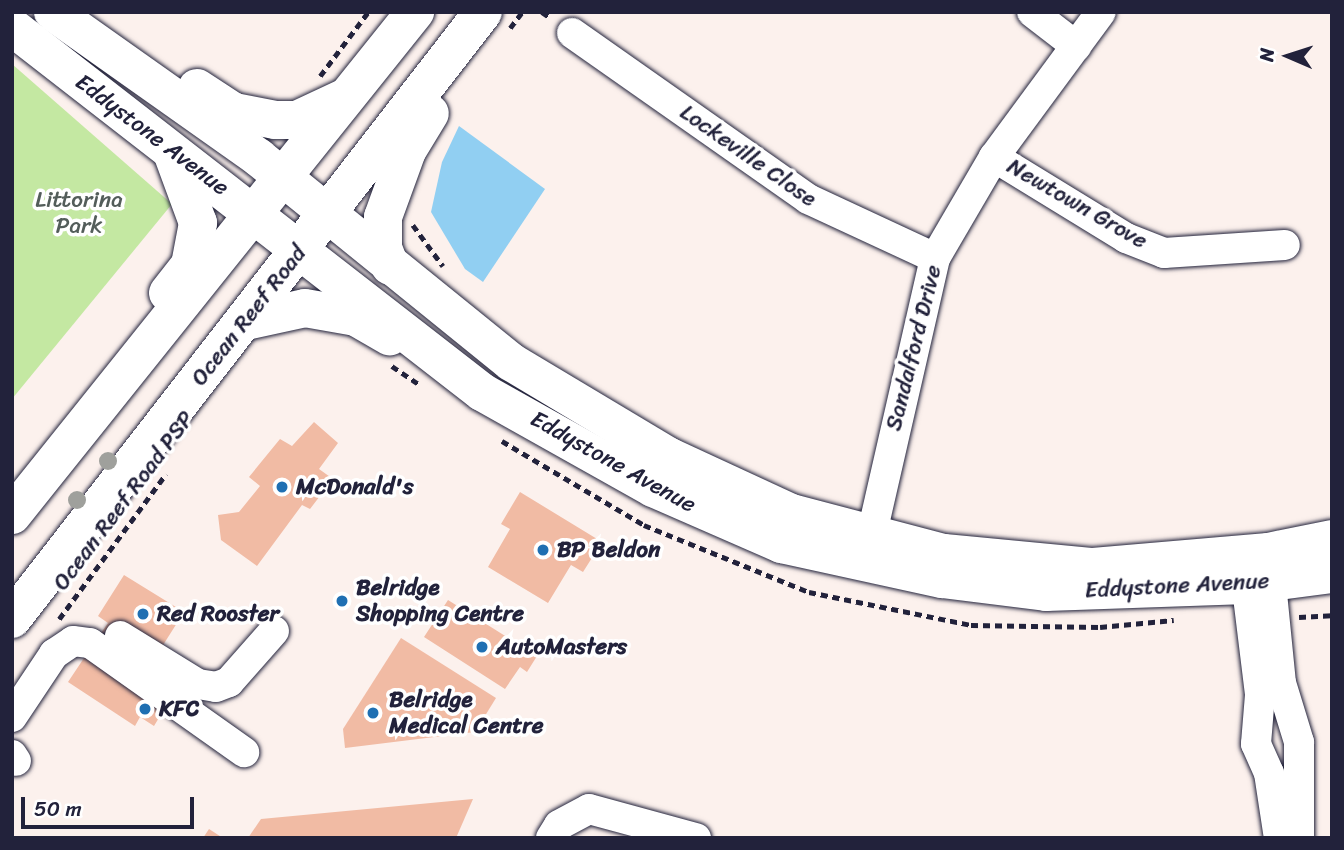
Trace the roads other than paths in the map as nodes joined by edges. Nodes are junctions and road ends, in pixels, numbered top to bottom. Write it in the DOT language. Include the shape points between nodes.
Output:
graph roads {
  1 [pos="53,12"];
  2 [pos="69,12"];
  3 [pos="415,12"];
  4 [pos="483,12"];
  5 [pos="490,12"];
  6 [pos="1032,12"];
  7 [pos="1101,12"];
  8 [pos="12,27"];
  9 [pos="572,33"];
  10 [pos="1076,46"];
  11 [pos="352,93"];
  12 [pos="173,155"];
  13 [pos="994,157"];
  14 [pos="284,178"];
  15 [pos="257,214"];
  16 [pos="328,214"];
  17 [pos="1285,245"];
  18 [pos="303,247"];
  19 [pos="935,258"];
  20 [pos="390,267"];
  21 [pos="246,321"];
  22 [pos="511,362"];
  23 [pos="482,392"];
  24 [pos="548,425"];
  25 [pos="12,503"];
  26 [pos="12,515"];
  27 [pos="1332,539"];
  28 [pos="868,552"];
  29 [pos="1257,568"];
  30 [pos="1332,574"];
  31 [pos="12,619"];
  32 [pos="274,631"];
  33 [pos="121,636"];
  34 [pos="12,717"];
  35 [pos="244,752"];
  36 [pos="551,838"];
  37 [pos="696,838"];
  38 [pos="1279,838"];
  39 [pos="1299,838"];
  1 -- 14 [label="main road, Eddystone Avenue"];
  2 -- 11 [label="main road" via="234,112 297,121"];
  3 -- 11 [label="main road"];
  4 -- 16 [label="main road, Ocean Reef Road"];
  5 -- 20 [label="main road" via="407,151 390,193 381,236"];
  6 -- 10 [label="street"];
  7 -- 10 [label="street, Sandalford Drive"];
  8 -- 12 [label="main road, Eddystone Avenue"];
  9 -- 19 [label="street, Lockeville Close" via="808,199"];
  10 -- 13 [label="street, Sandalford Drive"];
  11 -- 14 [label="main road"];
  12 -- 15 [label="main road, Eddystone Avenue"];
  12 -- 25 [label="main road" via="198,222 190,265 48,444"];
  13 -- 17 [label="street, Newtown Grove" via="1126,238 1164,253"];
  13 -- 19 [label="street, Sandalford Drive"];
  14 -- 15 [label="main road"];
  14 -- 16 [label="main road, Eddystone Avenue"];
  15 -- 18 [label="main road, Eddystone Avenue"];
  15 -- 26 [label="main road"];
  16 -- 18 [label="main road, Ocean Reef Road"];
  16 -- 20 [label="main road, Eddystone Avenue"];
  18 -- 21 [label="main road, Ocean Reef Road"];
  18 -- 23 [label="main road, Eddystone Avenue"];
  19 -- 28 [label="street, Sandalford Drive"];
  20 -- 22 [label="main road, Eddystone Avenue"];
  21 -- 23 [label="main road" via="306,308 356,317"];
  21 -- 31 [label="main road, Ocean Reef Road"];
  22 -- 24 [label="main road" via="543,395"];
  22 -- 28 [label="main road, Eddystone Avenue" via="721,483"];
  23 -- 24 [label="main road, Eddystone Avenue"];
  24 -- 28 [label="main road, Eddystone Avenue" via="707,513 781,544"];
  27 -- 29 [label="main road, Eddystone Avenue"];
  28 -- 29 [label="main road, Eddystone Avenue" via="944,553 1093,567"];
  29 -- 30 [label="main road, Eddystone Avenue"];
  29 -- 38 [label="street" via="1260,695 1256,744 1269,773"];
  29 -- 39 [label="street" via="1281,683 1299,743"];
  32 -- 33 [label="street" via="229,682 216,687 198,684"];
  34 -- 35 [label="street" via="54,654 73,641 90,643"];
  36 -- 37 [label="street" via="559,825 589,809"];
}
